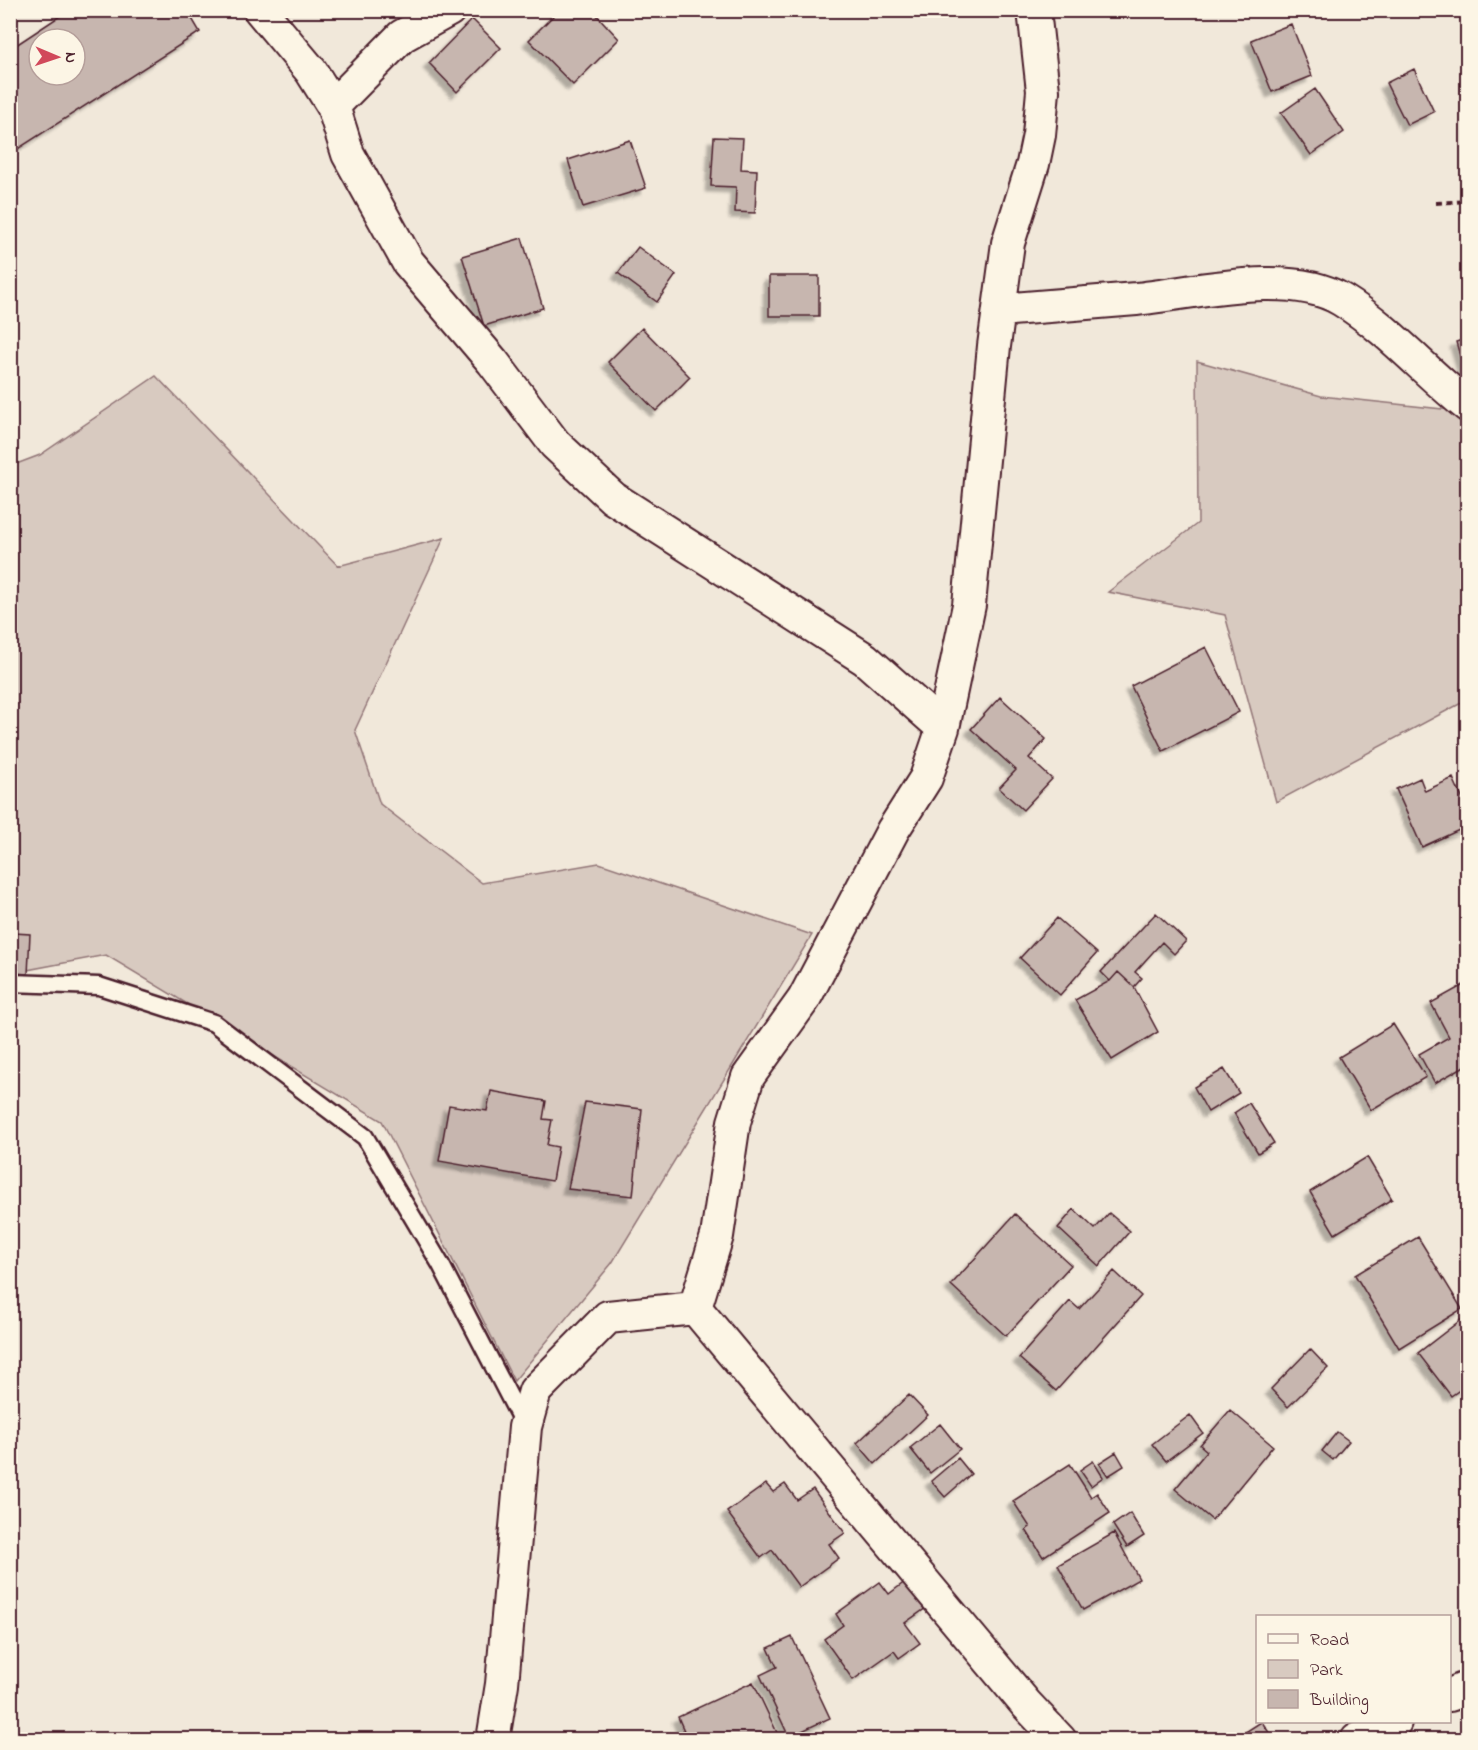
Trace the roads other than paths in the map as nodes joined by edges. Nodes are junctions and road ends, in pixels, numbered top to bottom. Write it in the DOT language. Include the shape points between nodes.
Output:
graph roads {
  1 [pos="260,10"];
  2 [pos="449,10"];
  3 [pos="1034,10"];
  4 [pos="333,106"];
  5 [pos="1000,310"];
  6 [pos="1467,406"];
  7 [pos="943,728"];
  8 [pos="10,983"];
  9 [pos="695,1308"];
  10 [pos="525,1427"];
  11 [pos="1467,1687"];
  12 [pos="1451,1694"];
  13 [pos="1393,1723"];
  14 [pos="494,1740"];
  15 [pos="1060,1740"];
  16 [pos="1357,1740"];
  1 -- 4 [label="street" via="311,71"];
  2 -- 4 [label="street" via="402,36"];
  3 -- 5 [label="street" via="1042,113 1033,164 1008,243"];
  4 -- 7 [label="street" via="348,154 408,262 493,362 555,444 613,498 865,659"];
  5 -- 6 [label="street" via="1138,299 1242,285 1304,286 1341,299 1391,337"];
  5 -- 7 [label="street" via="969,604"];
  7 -- 9 [label="street" via="926,778 893,830 804,999 748,1077 734,1122 717,1236"];
  8 -- 10 [label="lane" via="99,986 214,1023 365,1137 441,1265"];
  9 -- 10 [label="street" via="608,1317 535,1391"];
  9 -- 15 [label="street"];
  10 -- 14 [label="street"];
  11 -- 12 [label="street"];
  13 -- 16 [label="street"];
}
